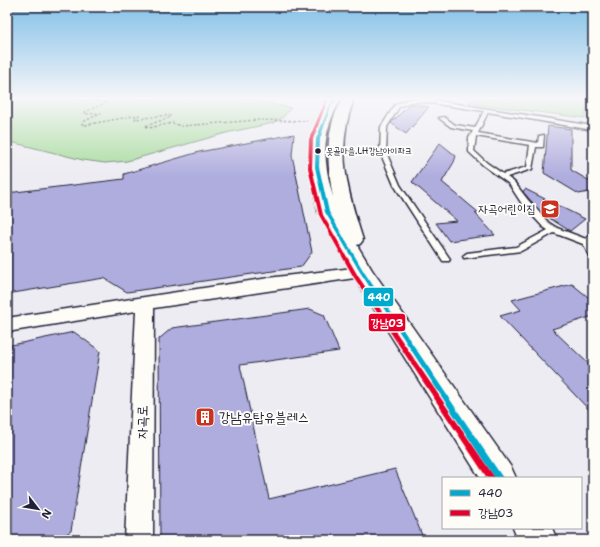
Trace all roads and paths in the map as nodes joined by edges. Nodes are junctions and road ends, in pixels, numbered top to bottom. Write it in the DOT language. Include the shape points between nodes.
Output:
graph roads {
  1 [pos="149,125"];
  2 [pos="165,125"];
  3 [pos="177,125"];
  4 [pos="200,125"];
  5 [pos="323,125"];
  6 [pos="338,125"];
  7 [pos="386,125"];
  8 [pos="451,125"];
  9 [pos="480,125"];
  10 [pos="573,125"];
  11 [pos="593,128"];
  12 [pos="476,132"];
  13 [pos="542,136"];
  14 [pos="533,144"];
  15 [pos="502,176"];
  16 [pos="554,230"];
  17 [pos="593,236"];
  18 [pos="590,244"];
  19 [pos="593,255"];
  20 [pos="467,256"];
  21 [pos="446,259"];
  22 [pos="362,272"];
  23 [pos="145,305"];
  24 [pos="7,325"];
  25 [pos="498,477"];
  26 [pos="532,529"];
  27 [pos="139,540"];
  28 [pos="539,540"];
  1 -- 2 [label="path" via="145,126 149,128"];
  3 -- 4 [label="path"];
  5 -- 22 [label="main road" via="318,140 318,167 327,212"];
  6 -- 22 [label="main road" via="335,149 345,213"];
  7 -- 21 [label="lane" via="383,152 397,185"];
  8 -- 12 [label="lane"];
  9 -- 12 [label="lane"];
  10 -- 11 [label="lane"];
  12 -- 14 [label="lane"];
  12 -- 15 [label="lane" via="472,138 471,151"];
  13 -- 14 [label="lane" via="541,146"];
  14 -- 15 [label="lane" via="530,168"];
  15 -- 16 [label="lane" via="512,183 525,202"];
  16 -- 18 [label="lane"];
  16 -- 20 [label="lane" via="518,249"];
  17 -- 18 [label="lane"];
  18 -- 19 [label="lane"];
  22 -- 23 [label="street" via="276,283"];
  22 -- 25 [label="main road"];
  23 -- 24 [label="street"];
  23 -- 27 [label="street, 자곡로"];
  26 -- 28 [label="main road"];
}
